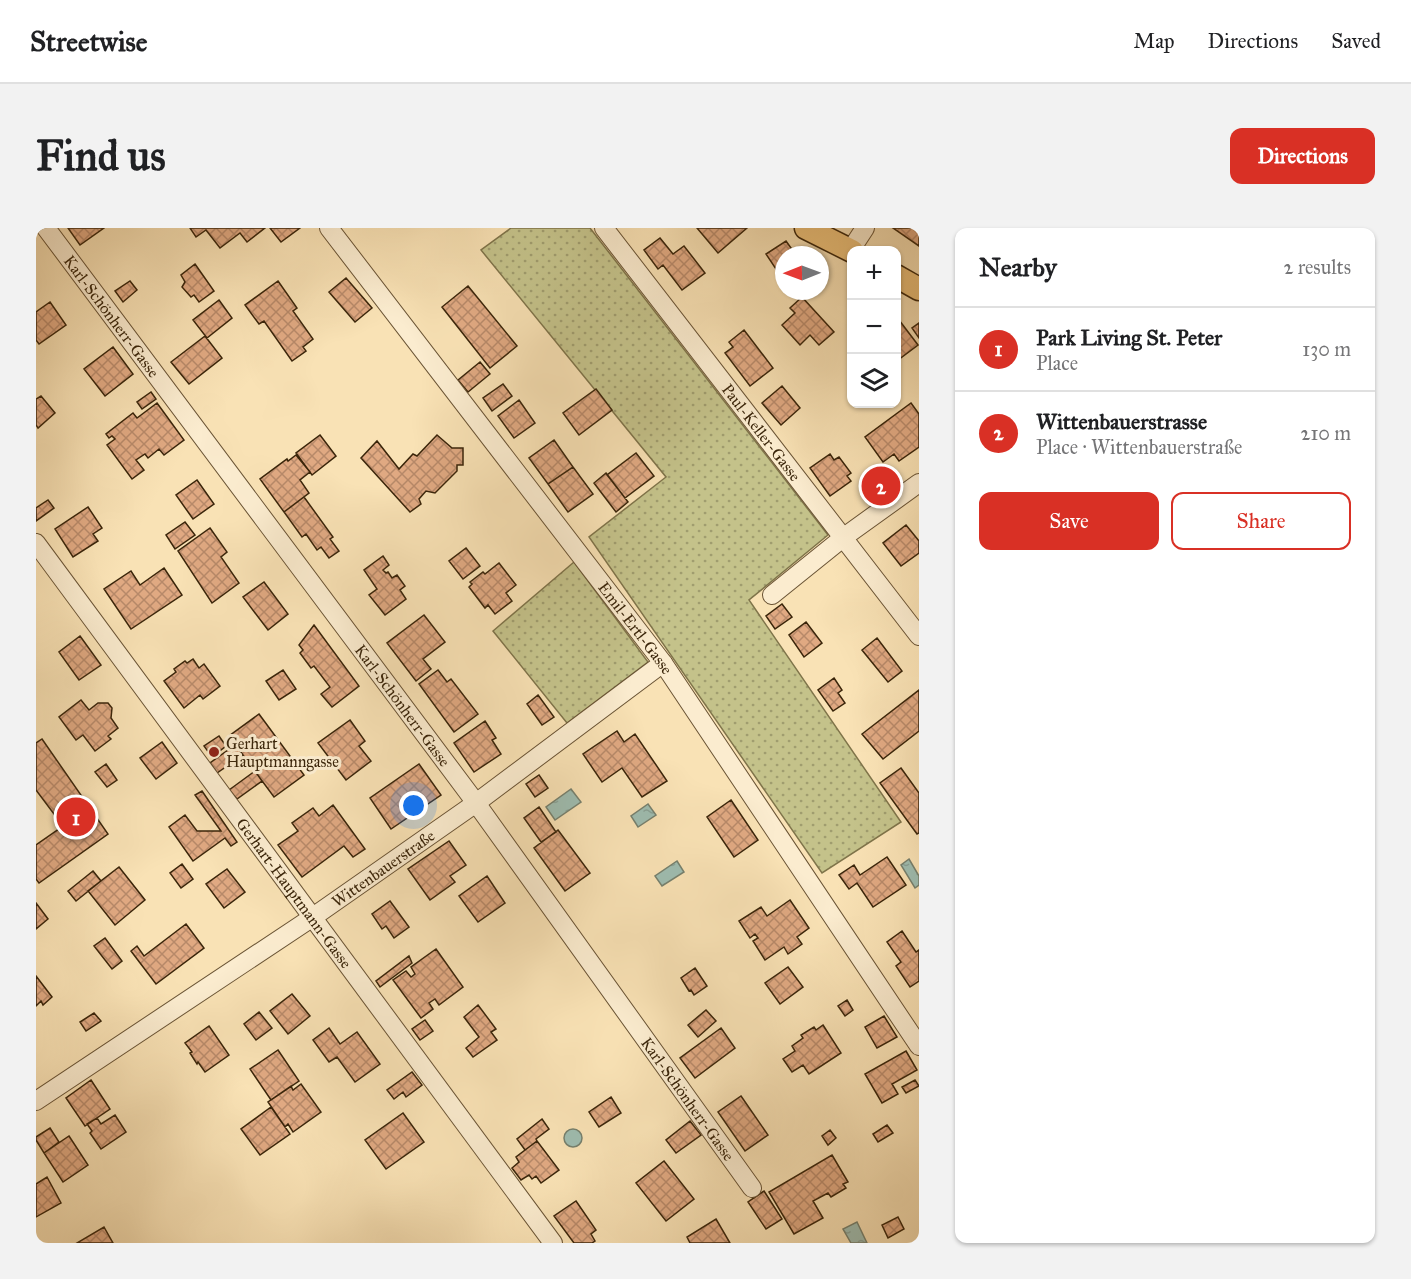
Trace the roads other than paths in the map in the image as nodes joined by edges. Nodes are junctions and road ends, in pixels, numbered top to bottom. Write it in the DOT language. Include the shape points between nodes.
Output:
graph roads {
  1 [pos="46,228"];
  2 [pos="329,228"];
  3 [pos="604,228"];
  4 [pos="806,228"];
  5 [pos="865,228"];
  6 [pos="854,246"];
  7 [pos="847,249"];
  8 [pos="901,278"];
  9 [pos="919,289"];
  10 [pos="919,483"];
  11 [pos="844,537"];
  12 [pos="36,543"];
  13 [pos="772,595"];
  14 [pos="919,636"];
  15 [pos="663,663"];
  16 [pos="476,803"];
  17 [pos="313,917"];
  18 [pos="919,1046"];
  19 [pos="36,1101"];
  20 [pos="752,1188"];
  21 [pos="553,1243"];
  1 -- 16 [label="street, Karl-Schönherr-Gasse"];
  2 -- 15 [label="street, Emil-Ertl-Gasse"];
  3 -- 11 [label="street, Paul-Keller-Gasse"];
  4 -- 7 [label="main road"];
  5 -- 6 [label="street"];
  8 -- 9 [label="main road"];
  10 -- 11 [label="street"];
  11 -- 13 [label="street"];
  11 -- 14 [label="street, Paul-Keller-Gasse"];
  12 -- 17 [label="street, Gerhart-Hauptmann-Gasse"];
  15 -- 16 [label="street, Wittenbauerstraße"];
  15 -- 18 [label="street, Emil-Ertl-Gasse"];
  16 -- 17 [label="street, Wittenbauerstraße"];
  16 -- 20 [label="street, Karl-Schönherr-Gasse"];
  17 -- 19 [label="street, Wittenbauerstraße"];
  17 -- 21 [label="street, Gerhart-Hauptmann-Gasse"];
}
